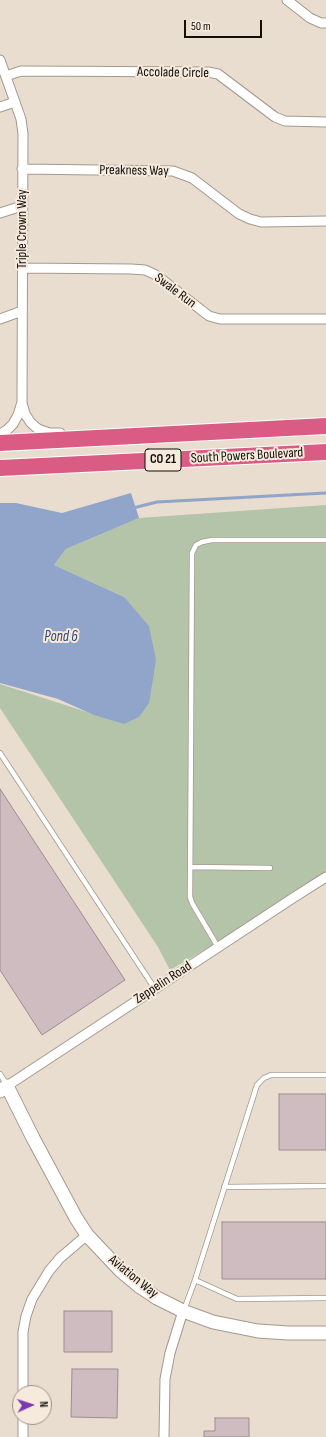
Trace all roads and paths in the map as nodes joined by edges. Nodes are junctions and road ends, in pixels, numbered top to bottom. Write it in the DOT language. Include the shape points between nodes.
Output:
graph roads {
  1 [pos="286,0"];
  2 [pos="326,23"];
  3 [pos="0,60"];
  4 [pos="6,76"];
  5 [pos="15,102"];
  6 [pos="0,108"];
  7 [pos="326,122"];
  8 [pos="22,169"];
  9 [pos="22,206"];
  10 [pos="0,213"];
  11 [pos="326,221"];
  12 [pos="22,268"];
  13 [pos="22,311"];
  14 [pos="326,318"];
  15 [pos="0,319"];
  16 [pos="22,402"];
  17 [pos="326,426"];
  18 [pos="0,434"];
  19 [pos="147,436"];
  20 [pos="0,443"];
  21 [pos="326,452"];
  22 [pos="0,468"];
  23 [pos="326,540"];
  24 [pos="0,753"];
  25 [pos="190,867"];
  26 [pos="270,868"];
  27 [pos="326,877"];
  28 [pos="218,947"];
  29 [pos="155,989"];
  30 [pos="0,1074"];
  31 [pos="326,1075"];
  32 [pos="4,1089"];
  33 [pos="326,1186"];
  34 [pos="224,1187"];
  35 [pos="87,1235"];
  36 [pos="195,1280"];
  37 [pos="326,1298"];
  38 [pos="183,1311"];
  39 [pos="326,1333"];
  40 [pos="22,1385"];
  41 [pos="22,1425"];
  42 [pos="22,1437"];
  43 [pos="164,1437"];
  1 -- 2 [label="street" via="310,18"];
  3 -- 4 [label="street, Triple Crown Way"];
  4 -- 5 [label="street, Triple Crown Way"];
  4 -- 7 [label="street, Accolade Circle" via="21,71 208,72 218,74 284,121"];
  5 -- 6 [label="street"];
  5 -- 8 [label="street, Triple Crown Way" via="23,127"];
  8 -- 9 [label="street, Triple Crown Way"];
  8 -- 11 [label="street, Preakness Way" via="173,171 192,178 239,214 250,219 261,222"];
  9 -- 10 [label="street"];
  9 -- 12 [label="street, Triple Crown Way"];
  12 -- 13 [label="street, Triple Crown Way"];
  12 -- 14 [label="street, Swale Run" via="144,270 164,281 209,316 220,319"];
  13 -- 15 [label="street"];
  13 -- 16 [label="street, Triple Crown Way"];
  16 -- 18 [label="street, Triple Crown Way" via="13,424"];
  16 -- 19 [label="street, Triple Crown Way" via="31,423 49,433"];
  17 -- 19 [label="highway, South Powers Boulevard / CO 21"];
  19 -- 20 [label="highway, South Powers Boulevard / CO 21"];
  21 -- 22 [label="highway, South Powers Boulevard / CO 21"];
  23 -- 25 [label="lane" via="212,540 196,545 192,553"];
  24 -- 29 [label="lane"];
  25 -- 26 [label="lane"];
  25 -- 28 [label="lane" via="192,903"];
  27 -- 28 [label="street, Zeppelin Road"];
  28 -- 29 [label="street, Zeppelin Road"];
  29 -- 32 [label="street, Zeppelin Road"];
  30 -- 32 [label="lane"];
  31 -- 34 [label="lane" via="271,1075 257,1085"];
  32 -- 35 [label="street, Aviation Way"];
  33 -- 34 [label="lane"];
  34 -- 36 [label="lane"];
  35 -- 38 [label="street, Aviation Way" via="127,1276 157,1298"];
  35 -- 40 [label="street" via="60,1258 32,1299 23,1332"];
  36 -- 37 [label="lane" via="237,1299"];
  36 -- 38 [label="lane"];
  38 -- 39 [label="street, Aviation Way" via="213,1322 258,1331"];
  38 -- 43 [label="street" via="165,1379"];
  41 -- 42 [label="street"];
}
